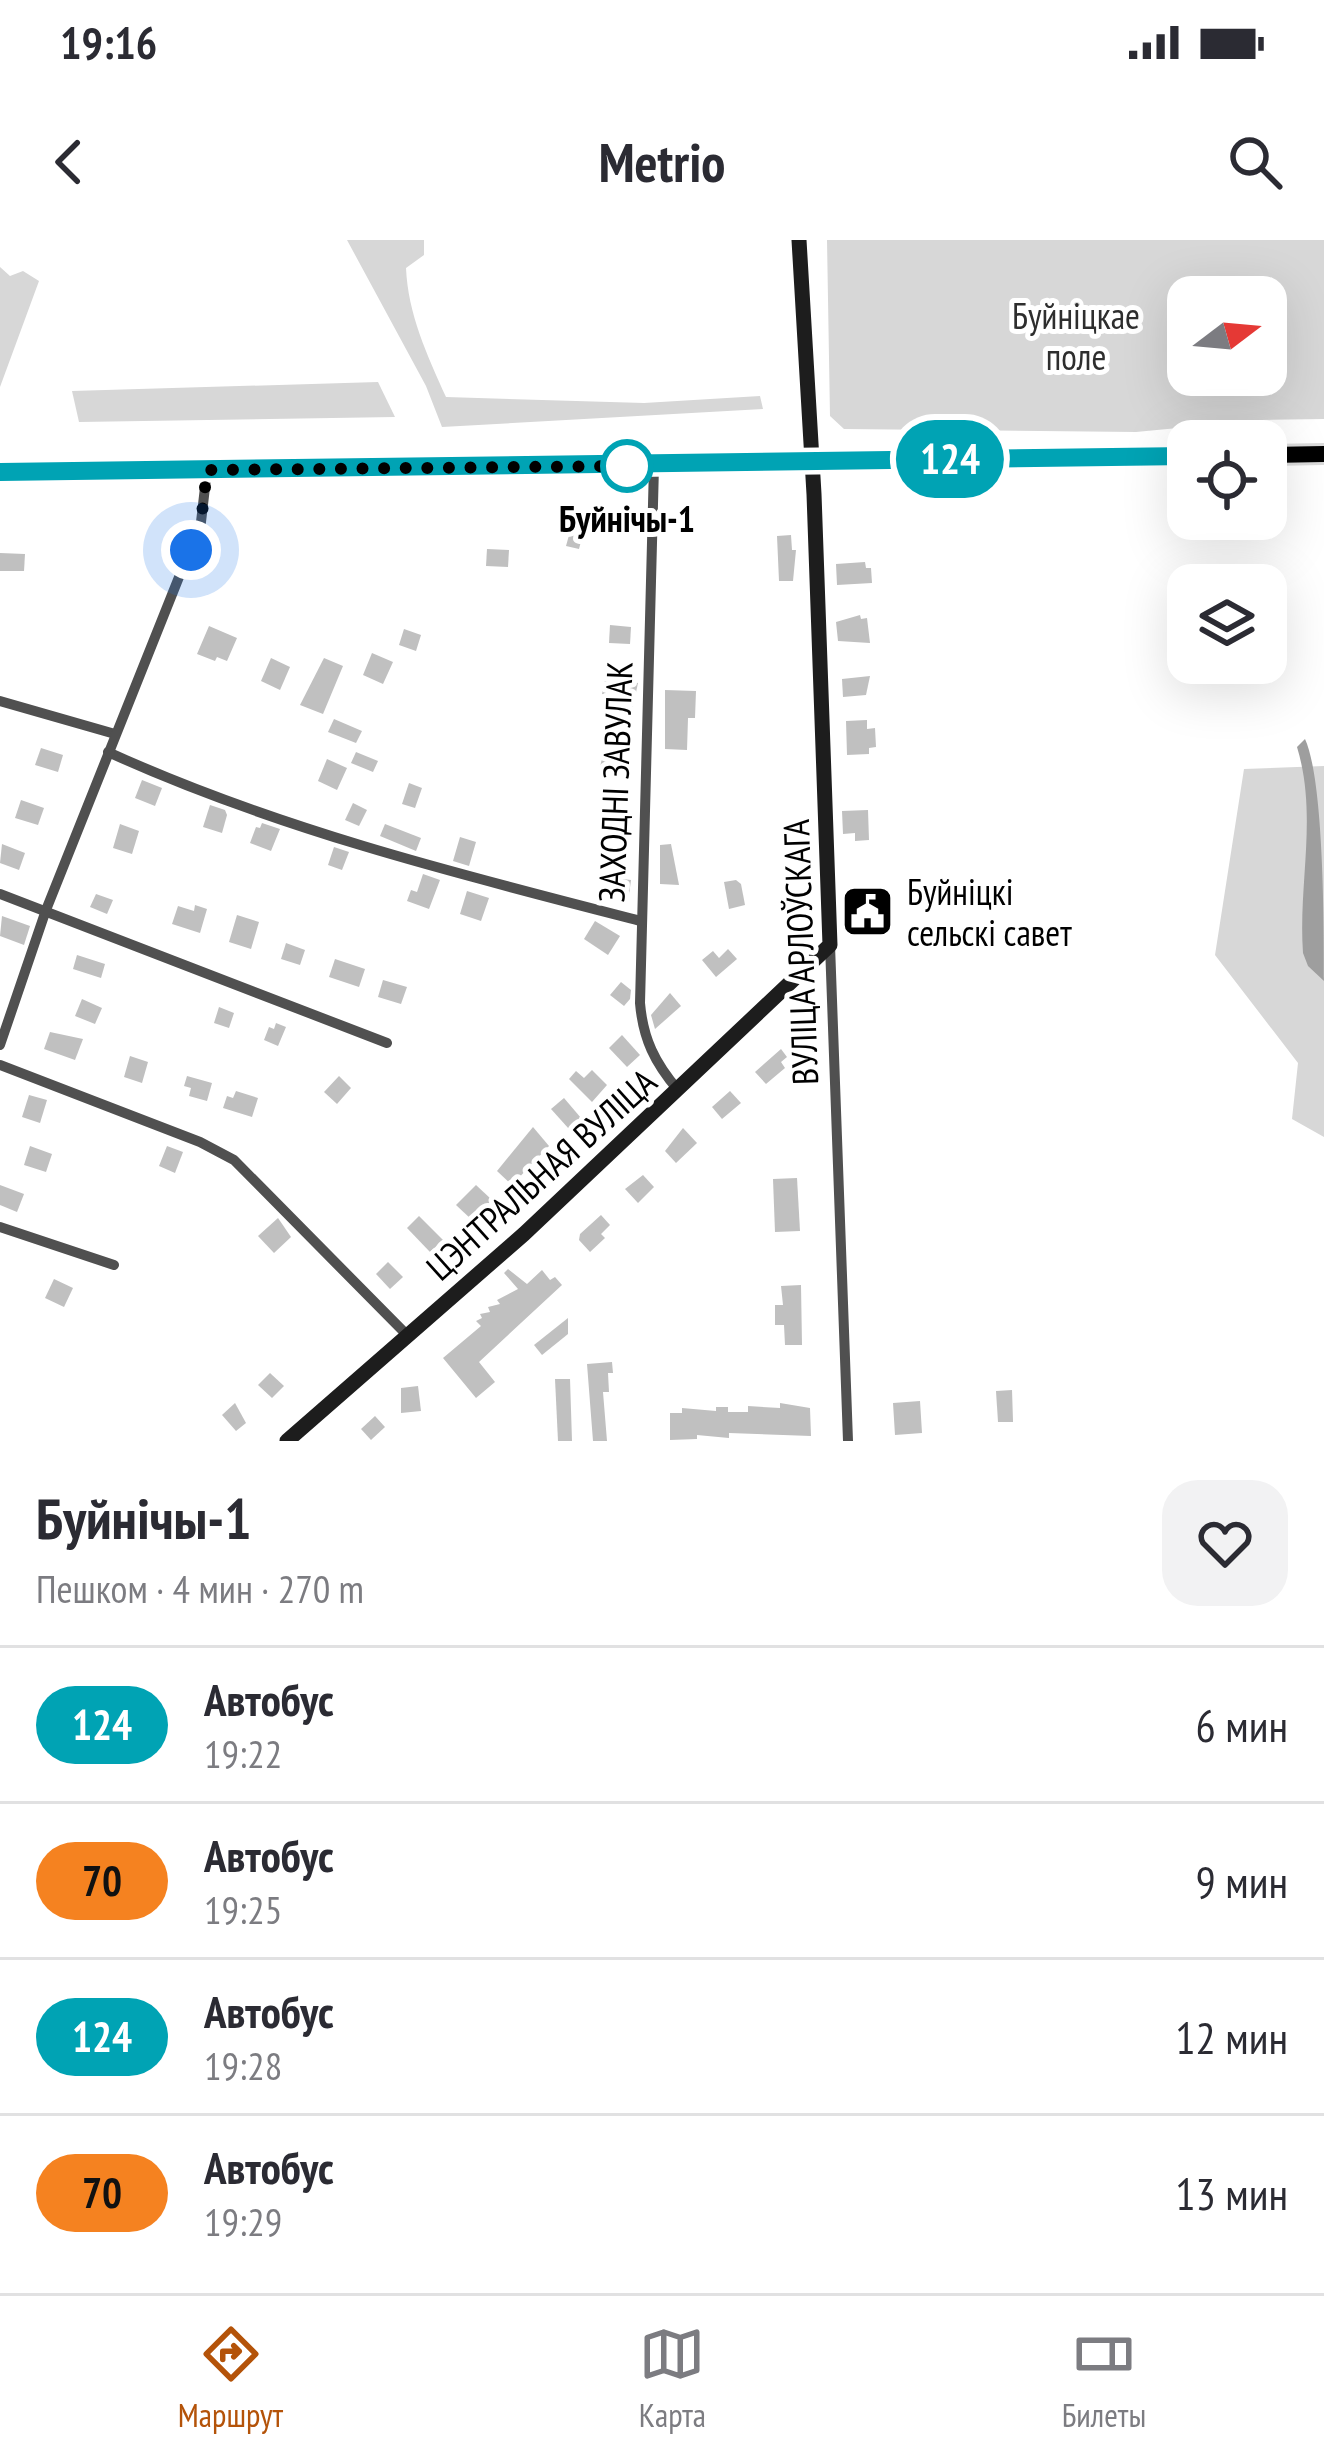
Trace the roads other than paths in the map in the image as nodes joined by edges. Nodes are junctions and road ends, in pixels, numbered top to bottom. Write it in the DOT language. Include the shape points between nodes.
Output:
graph roads {
  1 [pos="800,240"];
  2 [pos="1287,454"];
  3 [pos="1324,454"];
  4 [pos="1167,456"];
  5 [pos="812,462"];
  6 [pos="654,466"];
  7 [pos="207,470"];
  8 [pos="0,472"];
  9 [pos="0,701"];
  10 [pos="116,734"];
  11 [pos="108,752"];
  12 [pos="0,894"];
  13 [pos="46,910"];
  14 [pos="641,921"];
  15 [pos="830,945"];
  16 [pos="388,1043"];
  17 [pos="0,1045"];
  18 [pos="0,1065"];
  19 [pos="678,1090"];
  20 [pos="0,1227"];
  21 [pos="114,1265"];
  22 [pos="408,1336"];
  23 [pos="286,1441"];
  24 [pos="848,1441"];
  1 -- 5 [label="street, ВУЛІЦА АРЛОЎСКАГА"];
  2 -- 3 [label="main road"];
  4 -- 5 [label="main road"];
  5 -- 6 [label="main road"];
  5 -- 15 [label="street, ВУЛІЦА АРЛОЎСКАГА"];
  6 -- 7 [label="main road"];
  6 -- 14 [label="street, ЗАХОДНІ ЗАВУЛАК"];
  7 -- 8 [label="main road"];
  7 -- 10 [label="street" via="201,522"];
  9 -- 10 [label="street"];
  10 -- 11 [label="street"];
  11 -- 13 [label="street"];
  11 -- 14 [label="street" via="433,867"];
  12 -- 13 [label="street"];
  13 -- 16 [label="street"];
  13 -- 17 [label="street"];
  14 -- 19 [label="street, ЗАХОДНІ ЗАВУЛАК" via="642,1026 655,1063"];
  15 -- 19 [label="street, ЦЭНТРАЛЬНАЯ ВУЛІЦА"];
  15 -- 24 [label="street, ВУЛІЦА АРЛОЎСКАГА"];
  18 -- 22 [label="street" via="233,1160"];
  19 -- 22 [label="street, ЦЭНТРАЛЬНАЯ ВУЛІЦА"];
  20 -- 21 [label="street"];
  22 -- 23 [label="street, ЦЭНТРАЛЬНАЯ ВУЛІЦА"];
}
